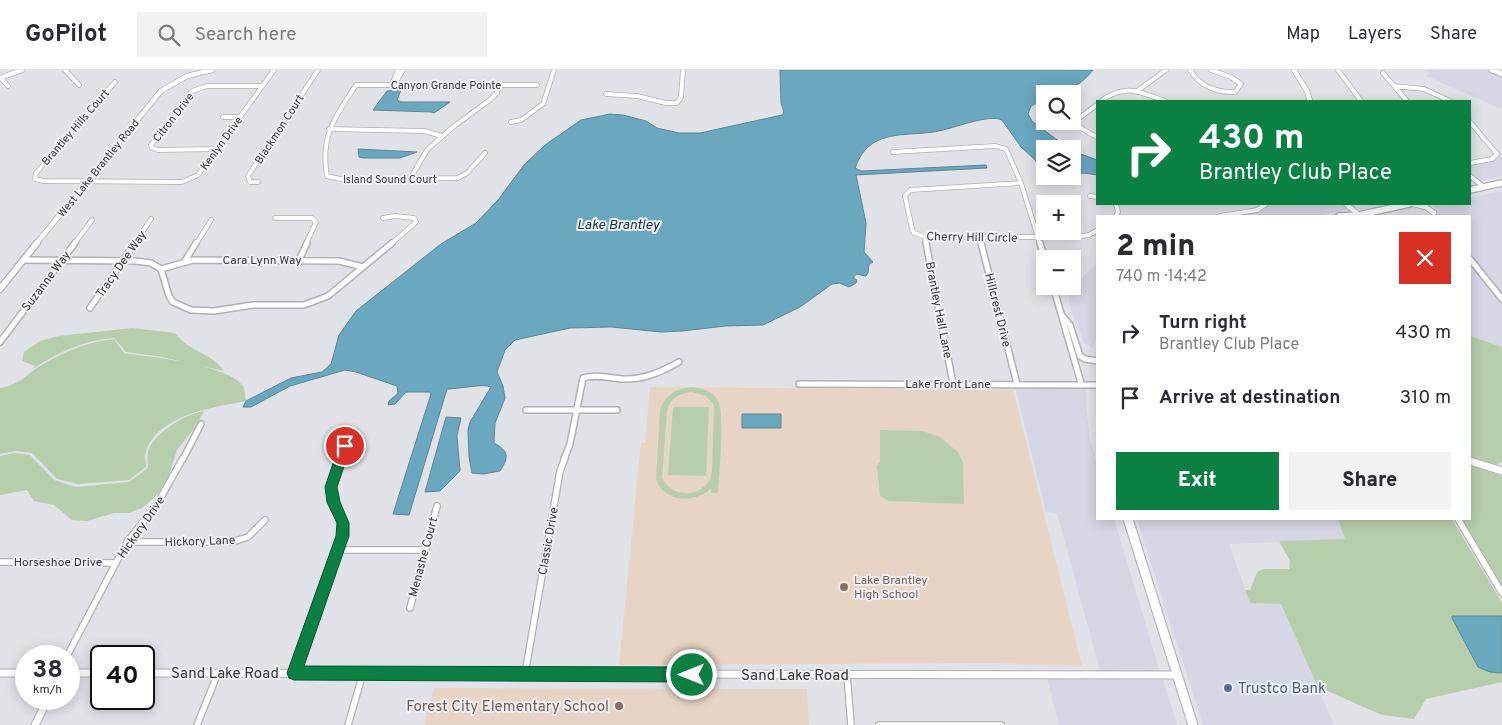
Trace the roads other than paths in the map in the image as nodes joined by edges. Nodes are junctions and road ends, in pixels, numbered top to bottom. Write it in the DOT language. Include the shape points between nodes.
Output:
graph roads {
  1 [pos="22,70"];
  2 [pos="65,70"];
  3 [pos="212,70"];
  4 [pos="274,70"];
  5 [pos="318,70"];
  6 [pos="398,70"];
  7 [pos="402,70"];
  8 [pos="554,70"];
  9 [pos="682,70"];
  10 [pos="1166,70"];
  11 [pos="1190,70"];
  12 [pos="1211,70"];
  13 [pos="1294,70"];
  14 [pos="1338,70"];
  15 [pos="1492,70"];
  16 [pos="1501,72"];
  17 [pos="1383,73"];
  18 [pos="1,78"];
  19 [pos="115,82"];
  20 [pos="499,84"];
  21 [pos="79,85"];
  22 [pos="356,85"];
  23 [pos="394,85"];
  24 [pos="537,85"];
  25 [pos="8,86"];
  26 [pos="262,86"];
  27 [pos="1394,86"];
  28 [pos="1137,91"];
  29 [pos="606,94"];
  30 [pos="1102,100"];
  31 [pos="1162,100"];
  32 [pos="1310,100"];
  33 [pos="1360,100"];
  34 [pos="1405,100"];
  35 [pos="1448,100"];
  36 [pos="1096,106"];
  37 [pos="223,117"];
  38 [pos="240,117"];
  39 [pos="511,122"];
  40 [pos="1471,123"];
  41 [pos="329,129"];
  42 [pos="442,136"];
  43 [pos="1096,137"];
  44 [pos="216,149"];
  45 [pos="893,152"];
  46 [pos="484,153"];
  47 [pos="1471,163"];
  48 [pos="1471,177"];
  49 [pos="410,179"];
  50 [pos="88,181"];
  51 [pos="258,182"];
  52 [pos="1021,183"];
  53 [pos="1502,183"];
  54 [pos="1484,187"];
  55 [pos="1471,190"];
  56 [pos="1090,196"];
  57 [pos="1096,197"];
  58 [pos="1264,205"];
  59 [pos="1347,205"];
  60 [pos="1405,205"];
  61 [pos="1417,205"];
  62 [pos="1226,215"];
  63 [pos="1356,215"];
  64 [pos="1361,215"];
  65 [pos="1432,215"];
  66 [pos="275,218"];
  67 [pos="383,218"];
  68 [pos="151,219"];
  69 [pos="92,220"];
  70 [pos="211,220"];
  71 [pos="1036,229"];
  72 [pos="1096,231"];
  73 [pos="925,237"];
  74 [pos="980,237"];
  75 [pos="1081,237"];
  76 [pos="1036,238"];
  77 [pos="23,260"];
  78 [pos="123,260"];
  79 [pos="299,260"];
  80 [pos="1471,260"];
  81 [pos="62,261"];
  82 [pos="186,261"];
  83 [pos="363,267"];
  84 [pos="161,269"];
  85 [pos="0,289"];
  86 [pos="1056,295"];
  87 [pos="1502,299"];
  88 [pos="90,308"];
  89 [pos="1061,313"];
  90 [pos="0,342"];
  91 [pos="1096,361"];
  92 [pos="679,362"];
  93 [pos="799,384"];
  94 [pos="953,384"];
  95 [pos="1017,384"];
  96 [pos="1081,384"];
  97 [pos="1096,385"];
  98 [pos="526,410"];
  99 [pos="577,410"];
  100 [pos="617,410"];
  101 [pos="201,424"];
  102 [pos="345,446"];
  103 [pos="1471,461"];
  104 [pos="1502,471"];
  105 [pos="437,506"];
  106 [pos="265,520"];
  107 [pos="1128,520"];
  108 [pos="1459,520"];
  109 [pos="127,542"];
  110 [pos="338,550"];
  111 [pos="426,550"];
  112 [pos="0,562"];
  113 [pos="116,563"];
  114 [pos="1502,593"];
  115 [pos="410,608"];
  116 [pos="72,645"];
  117 [pos="0,673"];
  118 [pos="15,673"];
  119 [pos="294,673"];
  120 [pos="363,673"];
  121 [pos="155,674"];
  122 [pos="218,674"];
  123 [pos="526,674"];
  124 [pos="847,674"];
  125 [pos="1177,675"];
  126 [pos="42,710"];
  127 [pos="35,725"];
  128 [pos="197,725"];
  129 [pos="348,725"];
  130 [pos="850,725"];
  131 [pos="879,725"];
  132 [pos="1001,725"];
  133 [pos="1193,725"];
  1 -- 18 [label="street"];
  2 -- 21 [label="street"];
  3 -- 50 [label="street, West Lake Brantley Road" via="187,76 161,91"];
  4 -- 26 [label="street, Kenlyn Drive"];
  5 -- 51 [label="street, Blackmon Court" via="248,176 250,182"];
  6 -- 23 [label="street"];
  7 -- 23 [label="street"];
  8 -- 39 [label="street" via="543,104 521,120"];
  9 -- 29 [label="street" via="681,97 677,103"];
  10 -- 28 [label="street"];
  11 -- 12 [label="street" via="1201,83 1223,91 1235,92 1241,84 1232,77"];
  13 -- 32 [label="street"];
  14 -- 33 [label="street"];
  15 -- 16 [label="main road"];
  17 -- 27 [label="street"];
  18 -- 25 [label="street"];
  19 -- 50 [label="street, Brantley Hills Court" via="35,176 44,181"];
  20 -- 23 [label="street, Canyon Grande Pointe"];
  20 -- 24 [label="street, Canyon Grande Pointe"];
  20 -- 42 [label="street" via="497,93"];
  22 -- 23 [label="street, Canyon Grande Pointe"];
  22 -- 41 [label="street, Island Sound Court"];
  26 -- 38 [label="street, Kenlyn Drive"];
  26 -- 44 [label="street, Citron Drive" via="207,86 192,91 151,145 158,150"];
  27 -- 34 [label="street"];
  27 -- 35 [label="street" via="1420,89"];
  28 -- 30 [label="street" via="1115,90"];
  28 -- 31 [label="street"];
  36 -- 43 [label="street" via="1078,119 1076,125"];
  37 -- 38 [label="street"];
  38 -- 44 [label="street, Kenlyn Drive"];
  40 -- 47 [label="street" via="1497,154 1492,159"];
  41 -- 42 [label="street" via="424,131"];
  41 -- 49 [label="street, Island Sound Court" via="324,140 326,176"];
  42 -- 49 [label="street" via="427,150"];
  44 -- 50 [label="street, Kenlyn Drive" via="198,175 188,181"];
  45 -- 52 [label="street" via="1004,148"];
  46 -- 49 [label="street, Island Sound Court" via="461,177"];
  48 -- 54 [label="street"];
  50 -- 77 [label="street, West Lake Brantley Road"];
  52 -- 71 [label="street"];
  52 -- 73 [label="street, Cherry Hill Circle" via="910,190 905,196 912,229"];
  53 -- 54 [label="main road"];
  54 -- 55 [label="main road"];
  56 -- 57 [label="street"];
  58 -- 62 [label="street" via="1257,210"];
  59 -- 63 [label="street"];
  60 -- 64 [label="main road"];
  61 -- 65 [label="street" via="1426,207"];
  66 -- 79 [label="street" via="308,217 316,222"];
  67 -- 83 [label="street" via="408,216 416,222"];
  68 -- 78 [label="street, Tracy Dee Way"];
  69 -- 81 [label="street, Suzanne Way"];
  70 -- 82 [label="street"];
  72 -- 75 [label="street, Cherry Hill Circle"];
  73 -- 74 [label="street, Cherry Hill Circle"];
  73 -- 94 [label="street, Brantley Hall Lane"];
  74 -- 76 [label="street, Cherry Hill Circle"];
  74 -- 95 [label="street, Hillcrest Drive"];
  77 -- 81 [label="street"];
  77 -- 85 [label="street, West Lake Brantley Road"];
  78 -- 81 [label="street"];
  78 -- 84 [label="street" via="145,261"];
  78 -- 88 [label="street, Tracy Dee Way"];
  79 -- 82 [label="street, Cara Lynn Way"];
  79 -- 83 [label="street, Cara Lynn Way" via="339,261"];
  80 -- 87 [label="street"];
  81 -- 90 [label="street, Suzanne Way"];
  82 -- 84 [label="street, Cara Lynn Way"];
  83 -- 84 [label="street" via="328,296 312,303 203,311 173,302"];
  86 -- 89 [label="street"];
  89 -- 91 [label="street" via="1070,325 1080,356"];
  89 -- 96 [label="street"];
  92 -- 99 [label="street, Classic Drive" via="655,375 635,379 596,375 583,378"];
  93 -- 94 [label="street, Lake Front Lane"];
  94 -- 95 [label="street, Lake Front Lane"];
  95 -- 96 [label="street, Lake Front Lane"];
  96 -- 97 [label="street, Lake Front Lane"];
  98 -- 99 [label="street"];
  99 -- 100 [label="street"];
  99 -- 123 [label="street, Classic Drive" via="570,444 560,470"];
  101 -- 109 [label="street, Hickory Drive" via="168,487"];
  102 -- 110 [label="street" via="331,487 344,530"];
  103 -- 104 [label="street"];
  105 -- 111 [label="street, Menashe Court"];
  106 -- 109 [label="street, Hickory Lane" via="248,537 232,542"];
  107 -- 125 [label="main road"];
  108 -- 114 [label="street"];
  109 -- 113 [label="street, Hickory Drive"];
  110 -- 111 [label="street"];
  110 -- 119 [label="street"];
  111 -- 115 [label="street, Menashe Court"];
  112 -- 113 [label="street, Horseshoe Drive"];
  113 -- 116 [label="street, Hickory Drive"];
  117 -- 118 [label="street"];
  119 -- 120 [label="street, Sand Lake Road"];
  119 -- 122 [label="street, Sand Lake Road"];
  120 -- 123 [label="street, Sand Lake Road"];
  120 -- 129 [label="street"];
  121 -- 122 [label="street, Sand Lake Road"];
  122 -- 128 [label="street"];
  123 -- 124 [label="street, Sand Lake Road"];
  124 -- 125 [label="street, Sand Lake Road"];
  124 -- 130 [label="street"];
  125 -- 133 [label="main road"];
  126 -- 127 [label="street"];
  131 -- 132 [label="street"];
}
